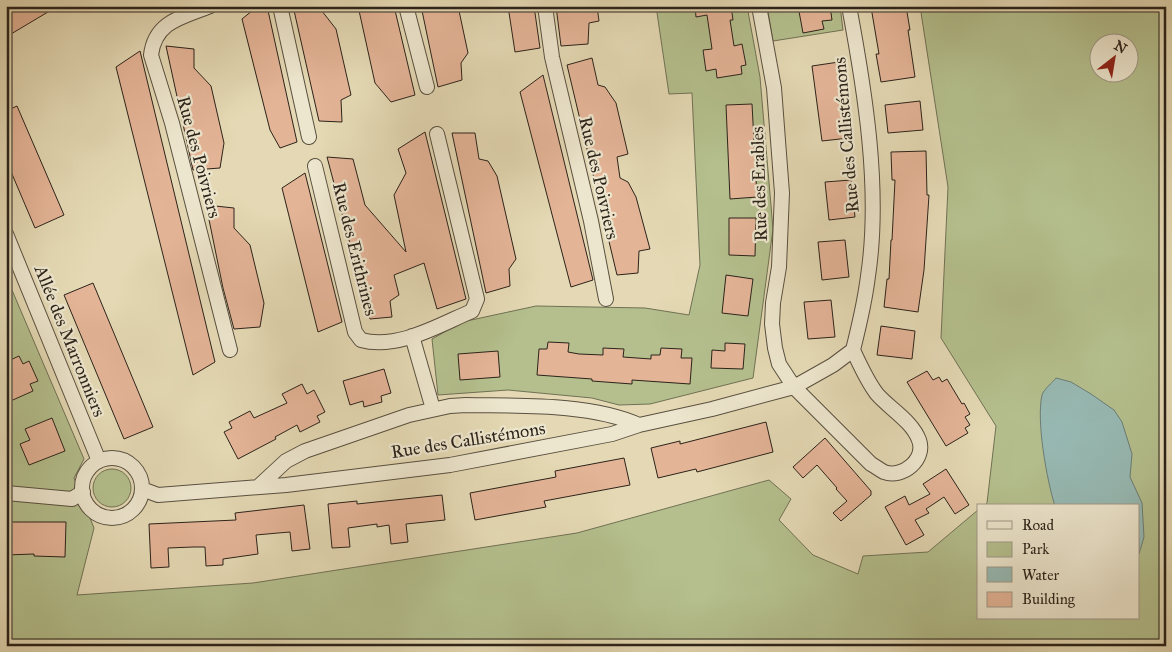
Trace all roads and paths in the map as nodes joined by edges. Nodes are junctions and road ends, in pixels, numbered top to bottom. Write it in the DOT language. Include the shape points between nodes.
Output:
graph roads {
  1 [pos="210,6"];
  2 [pos="280,6"];
  3 [pos="406,6"];
  4 [pos="545,6"];
  5 [pos="759,6"];
  6 [pos="850,6"];
  7 [pos="427,87"];
  8 [pos="437,134"];
  9 [pos="309,137"];
  10 [pos="315,166"];
  11 [pos="6,234"];
  12 [pos="606,299"];
  13 [pos="412,336"];
  14 [pos="230,350"];
  15 [pos="853,350"];
  16 [pos="794,386"];
  17 [pos="433,410"];
  18 [pos="639,425"];
  19 [pos="99,461"];
  20 [pos="259,486"];
  21 [pos="142,489"];
  22 [pos="83,492"];
  23 [pos="6,493"];
  1 -- 14 [label="street, Rue des Poivriers" via="165,26 153,43 152,55"];
  2 -- 9 [label="street"];
  3 -- 7 [label="street"];
  4 -- 12 [label="street, Rue des Poivriers" via="552,57"];
  5 -- 16 [label="street, Rue des Erables" via="774,88 782,193 780,258 772,324 779,364"];
  6 -- 15 [label="street, Rue des Callistémons" via="864,86 872,189 868,275"];
  8 -- 13 [label="street, Rue des Erithrines" via="477,299 472,311"];
  10 -- 13 [label="street, Rue des Erithrines" via="355,332 361,340 380,343"];
  11 -- 19 [label="street, Allée des Marronniers"];
  13 -- 17 [label="street"];
  15 -- 16 [label="street, Rue des Callistémons"];
  15 -- 16 [label="street" via="877,394 916,433 920,442 919,455 908,469 884,472 871,464"];
  16 -- 18 [label="street, Rue des Callistémons"];
  17 -- 18 [label="street" via="466,405 565,408"];
  17 -- 20 [label="street" via="409,415 305,451 286,461"];
  18 -- 20 [label="street, Rue des Callistémons" via="612,434 450,465"];
  19 -- 21 [label="street" via="113,458 126,462 139,475"];
  19 -- 22 [label="street" via="86,474"];
  20 -- 21 [label="street, Rue des Callistémons" via="158,494"];
  21 -- 22 [label="street" via="132,510 114,518 95,512"];
  22 -- 23 [label="street" via="72,499"];
}
